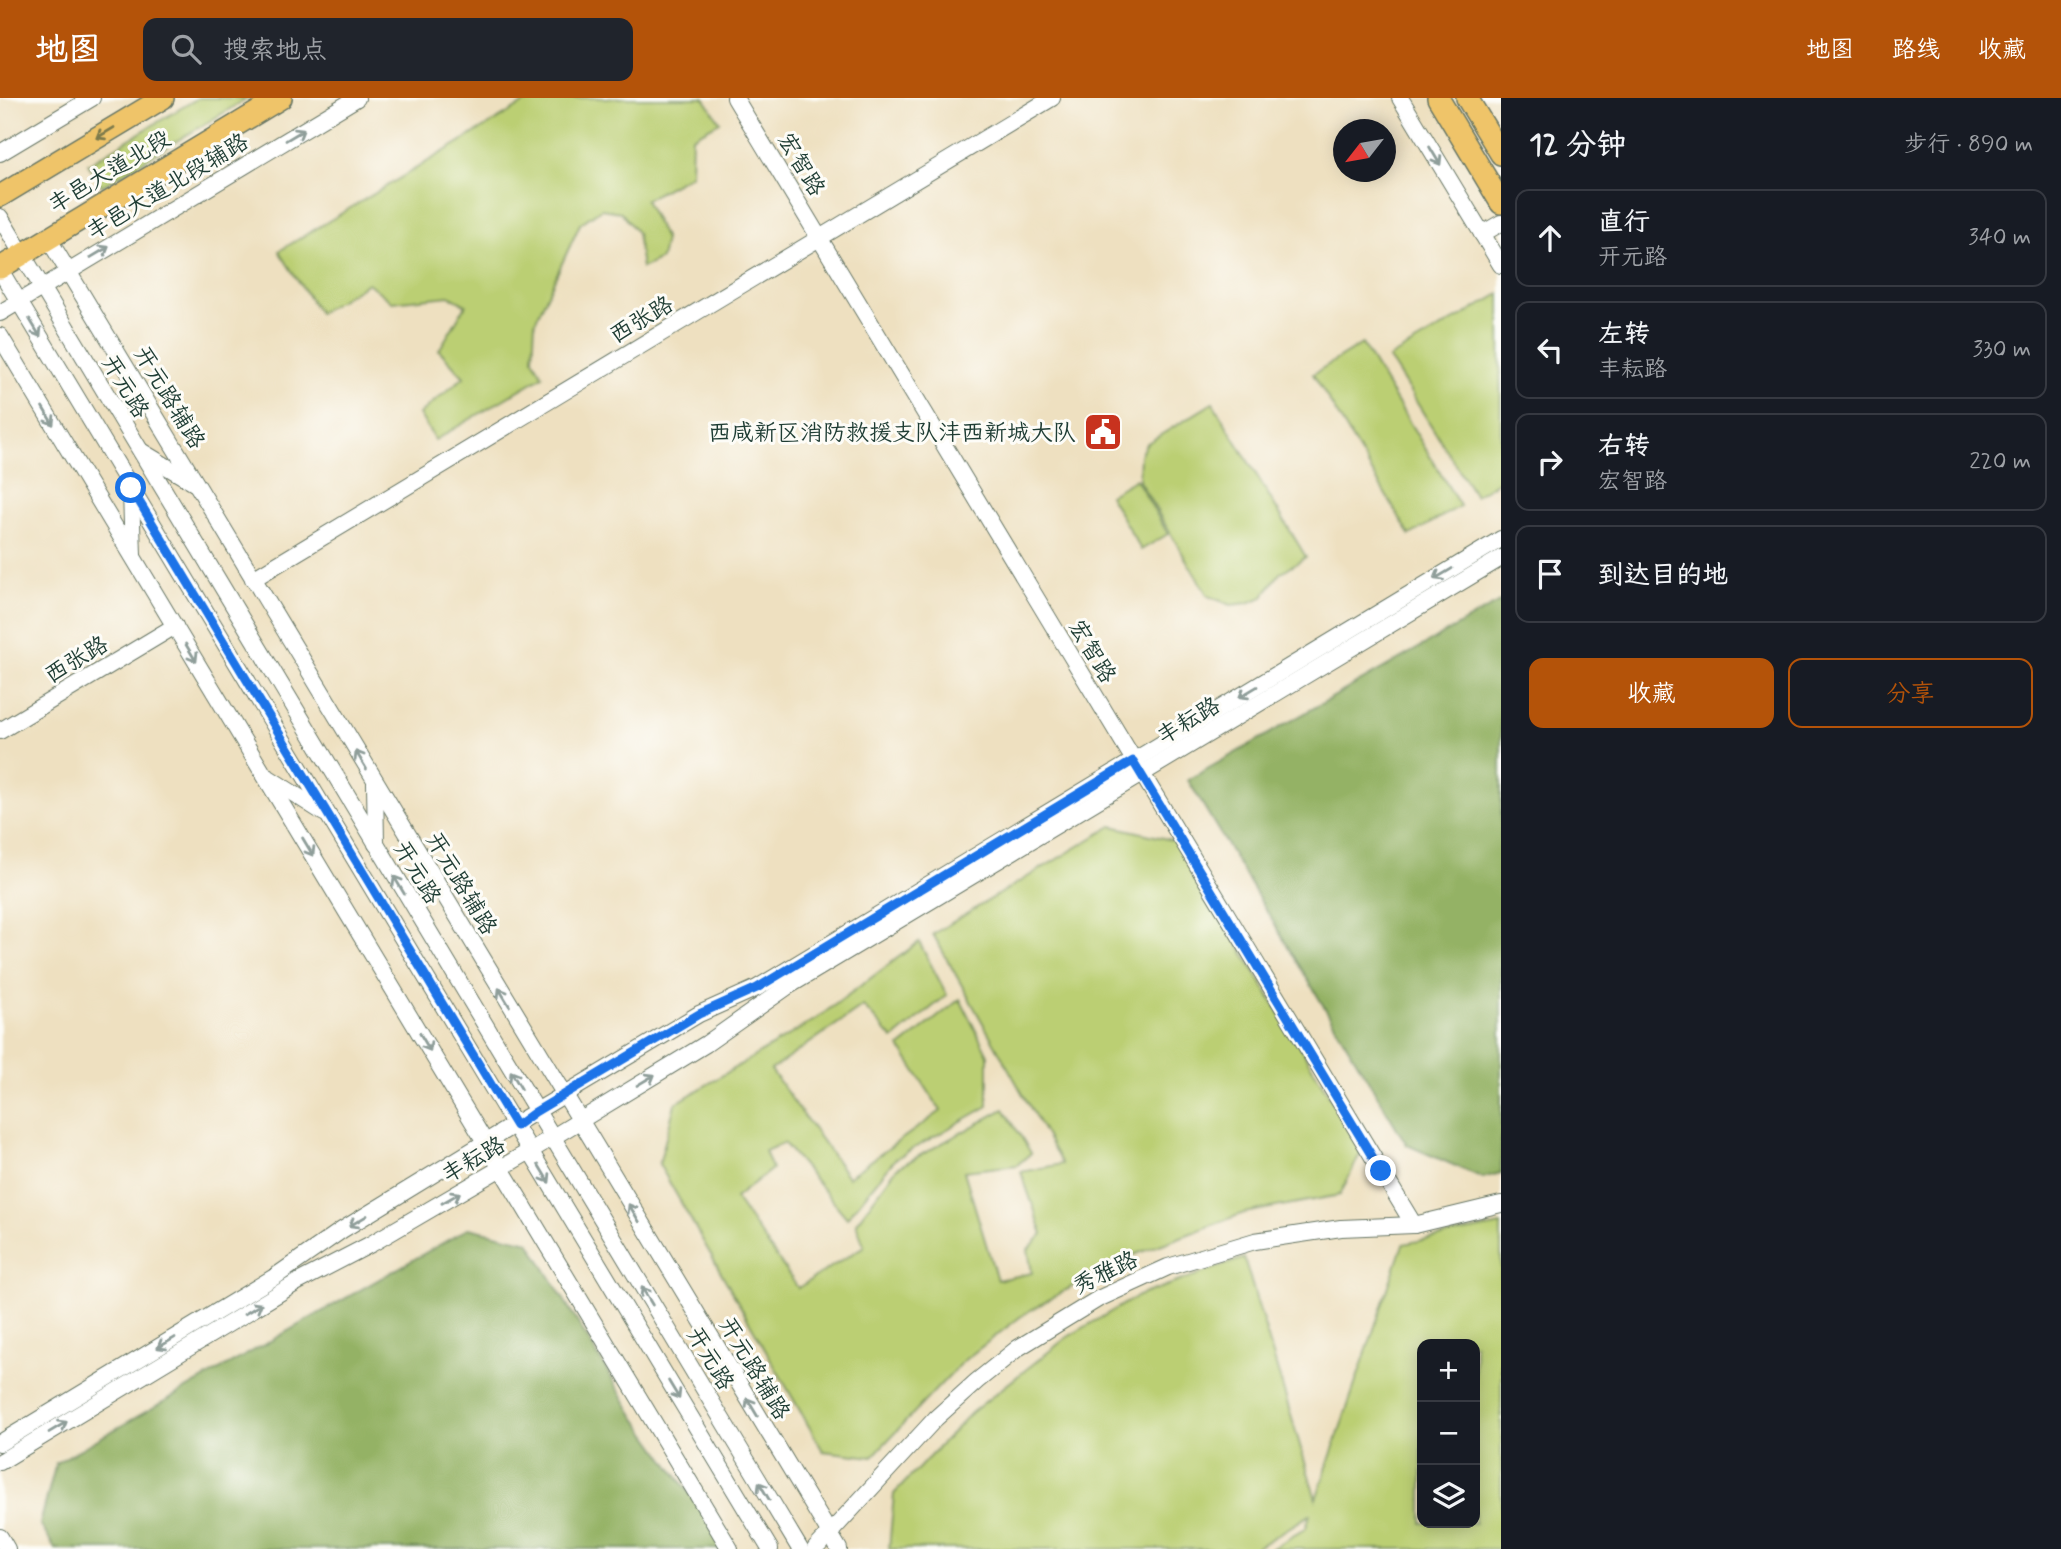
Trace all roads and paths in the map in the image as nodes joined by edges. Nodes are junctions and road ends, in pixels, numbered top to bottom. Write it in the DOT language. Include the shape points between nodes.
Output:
graph roads {
  1 [pos="92,98"];
  2 [pos="163,98"];
  3 [pos="281,98"];
  4 [pos="357,98"];
  5 [pos="735,98"];
  6 [pos="1052,98"];
  7 [pos="1400,98"];
  8 [pos="1438,98"];
  9 [pos="1467,98"];
  10 [pos="0,153"];
  11 [pos="1501,154"];
  12 [pos="0,196"];
  13 [pos="1501,203"];
  14 [pos="0,218"];
  15 [pos="1501,223"];
  16 [pos="1482,234"];
  17 [pos="820,237"];
  18 [pos="48,238"];
  19 [pos="22,254"];
  20 [pos="1501,265"];
  21 [pos="0,269"];
  22 [pos="68,272"];
  23 [pos="41,288"];
  24 [pos="19,302"];
  25 [pos="0,313"];
  26 [pos="0,336"];
  27 [pos="137,449"];
  28 [pos="196,484"];
  29 [pos="131,488"];
  30 [pos="1501,539"];
  31 [pos="134,558"];
  32 [pos="1501,558"];
  33 [pos="253,579"];
  34 [pos="175,626"];
  35 [pos="0,731"];
  36 [pos="1137,768"];
  37 [pos="264,774"];
  38 [pos="375,782"];
  39 [pos="328,815"];
  40 [pos="376,846"];
  41 [pos="563,1095"];
  42 [pos="535,1112"];
  43 [pos="578,1121"];
  44 [pos="516,1126"];
  45 [pos="551,1136"];
  46 [pos="486,1143"];
  47 [pos="530,1151"];
  48 [pos="501,1168"];
  49 [pos="1501,1204"];
  50 [pos="1414,1226"];
  51 [pos="0,1443"];
  52 [pos="0,1462"];
  53 [pos="829,1533"];
  54 [pos="0,1537"];
  55 [pos="7,1549"];
  56 [pos="730,1549"];
  57 [pos="770,1549"];
  58 [pos="800,1549"];
  59 [pos="815,1549"];
  60 [pos="839,1549"];
  1 -- 10 [label="street"];
  2 -- 12 [label="main road, 丰邑大道北段, one-way"];
  3 -- 18 [label="main road, 丰邑大道北段"];
  22 -- 4 [label="street, 丰邑大道北段辅路, one-way"];
  5 -- 17 [label="street, 宏智路"];
  6 -- 17 [label="street, 西张路"];
  7 -- 16 [label="street, one-way"];
  8 -- 13 [label="main road"];
  9 -- 11 [label="main road"];
  14 -- 19 [label="street, 开元路"];
  15 -- 16 [label="street"];
  16 -- 20 [label="street"];
  17 -- 33 [label="street, 西张路"];
  17 -- 36 [label="street, 宏智路"];
  18 -- 19 [label="main road, 丰邑大道北段"];
  18 -- 22 [label="street, 开元路辅路"];
  19 -- 21 [label="main road, 丰邑大道北段"];
  19 -- 23 [label="street, 开元路"];
  21 -- 24 [label="street, 开元路"];
  22 -- 23 [label="street, 丰邑大道北段辅路"];
  22 -- 28 [label="street, 开元路辅路"];
  23 -- 24 [label="street, 丰邑大道北段辅路"];
  23 -- 27 [label="street, 开元路"];
  24 -- 25 [label="street, 丰邑大道北段辅路"];
  24 -- 29 [label="street, 开元路, one-way"];
  26 -- 31 [label="street, one-way"];
  27 -- 28 [label="street"];
  27 -- 40 [label="street, 开元路"];
  28 -- 33 [label="street, 开元路辅路"];
  29 -- 31 [label="street"];
  29 -- 39 [label="street, 开元路"];
  30 -- 36 [label="street, 丰耘路, one-way"];
  31 -- 34 [label="street"];
  32 -- 36 [label="street, 丰耘路"];
  38 -- 33 [label="street, 开元路辅路, one-way"];
  34 -- 35 [label="street, 西张路"];
  34 -- 37 [label="street, one-way"];
  36 -- 41 [label="street, 丰耘路"];
  43 -- 36 [label="street, 丰耘路, one-way"];
  36 -- 50 [label="street, 宏智路"];
  37 -- 39 [label="street"];
  37 -- 46 [label="street, one-way"];
  38 -- 40 [label="street"];
  41 -- 38 [label="street, 开元路辅路, one-way"];
  39 -- 44 [label="street, 开元路"];
  42 -- 40 [label="street, 开元路, one-way"];
  41 -- 42 [label="street, 丰耘路"];
  41 -- 43 [label="street, 开元路辅路"];
  42 -- 44 [label="street, 丰耘路"];
  42 -- 45 [label="street, 开元路"];
  43 -- 45 [label="street, 丰耘路"];
  53 -- 43 [label="street, 开元路辅路, one-way"];
  44 -- 46 [label="street, 丰耘路"];
  44 -- 47 [label="street, 开元路"];
  45 -- 47 [label="street, 丰耘路"];
  58 -- 45 [label="street, 开元路, one-way"];
  46 -- 48 [label="street"];
  46 -- 51 [label="street, 丰耘路, one-way"];
  47 -- 48 [label="street, 丰耘路"];
  47 -- 57 [label="street, 开元路, one-way"];
  52 -- 48 [label="street, 丰耘路, one-way" via="296,1283"];
  48 -- 56 [label="street"];
  49 -- 50 [label="street, 秀雅路"];
  50 -- 53 [label="street, 秀雅路" via="1341,1228 1255,1241 1168,1267 1098,1299 1018,1348 977,1381 936,1418"];
  53 -- 59 [label="street, 秀雅路"];
  53 -- 60 [label="street, 开元路辅路"];
  54 -- 55 [label="street"];
}
